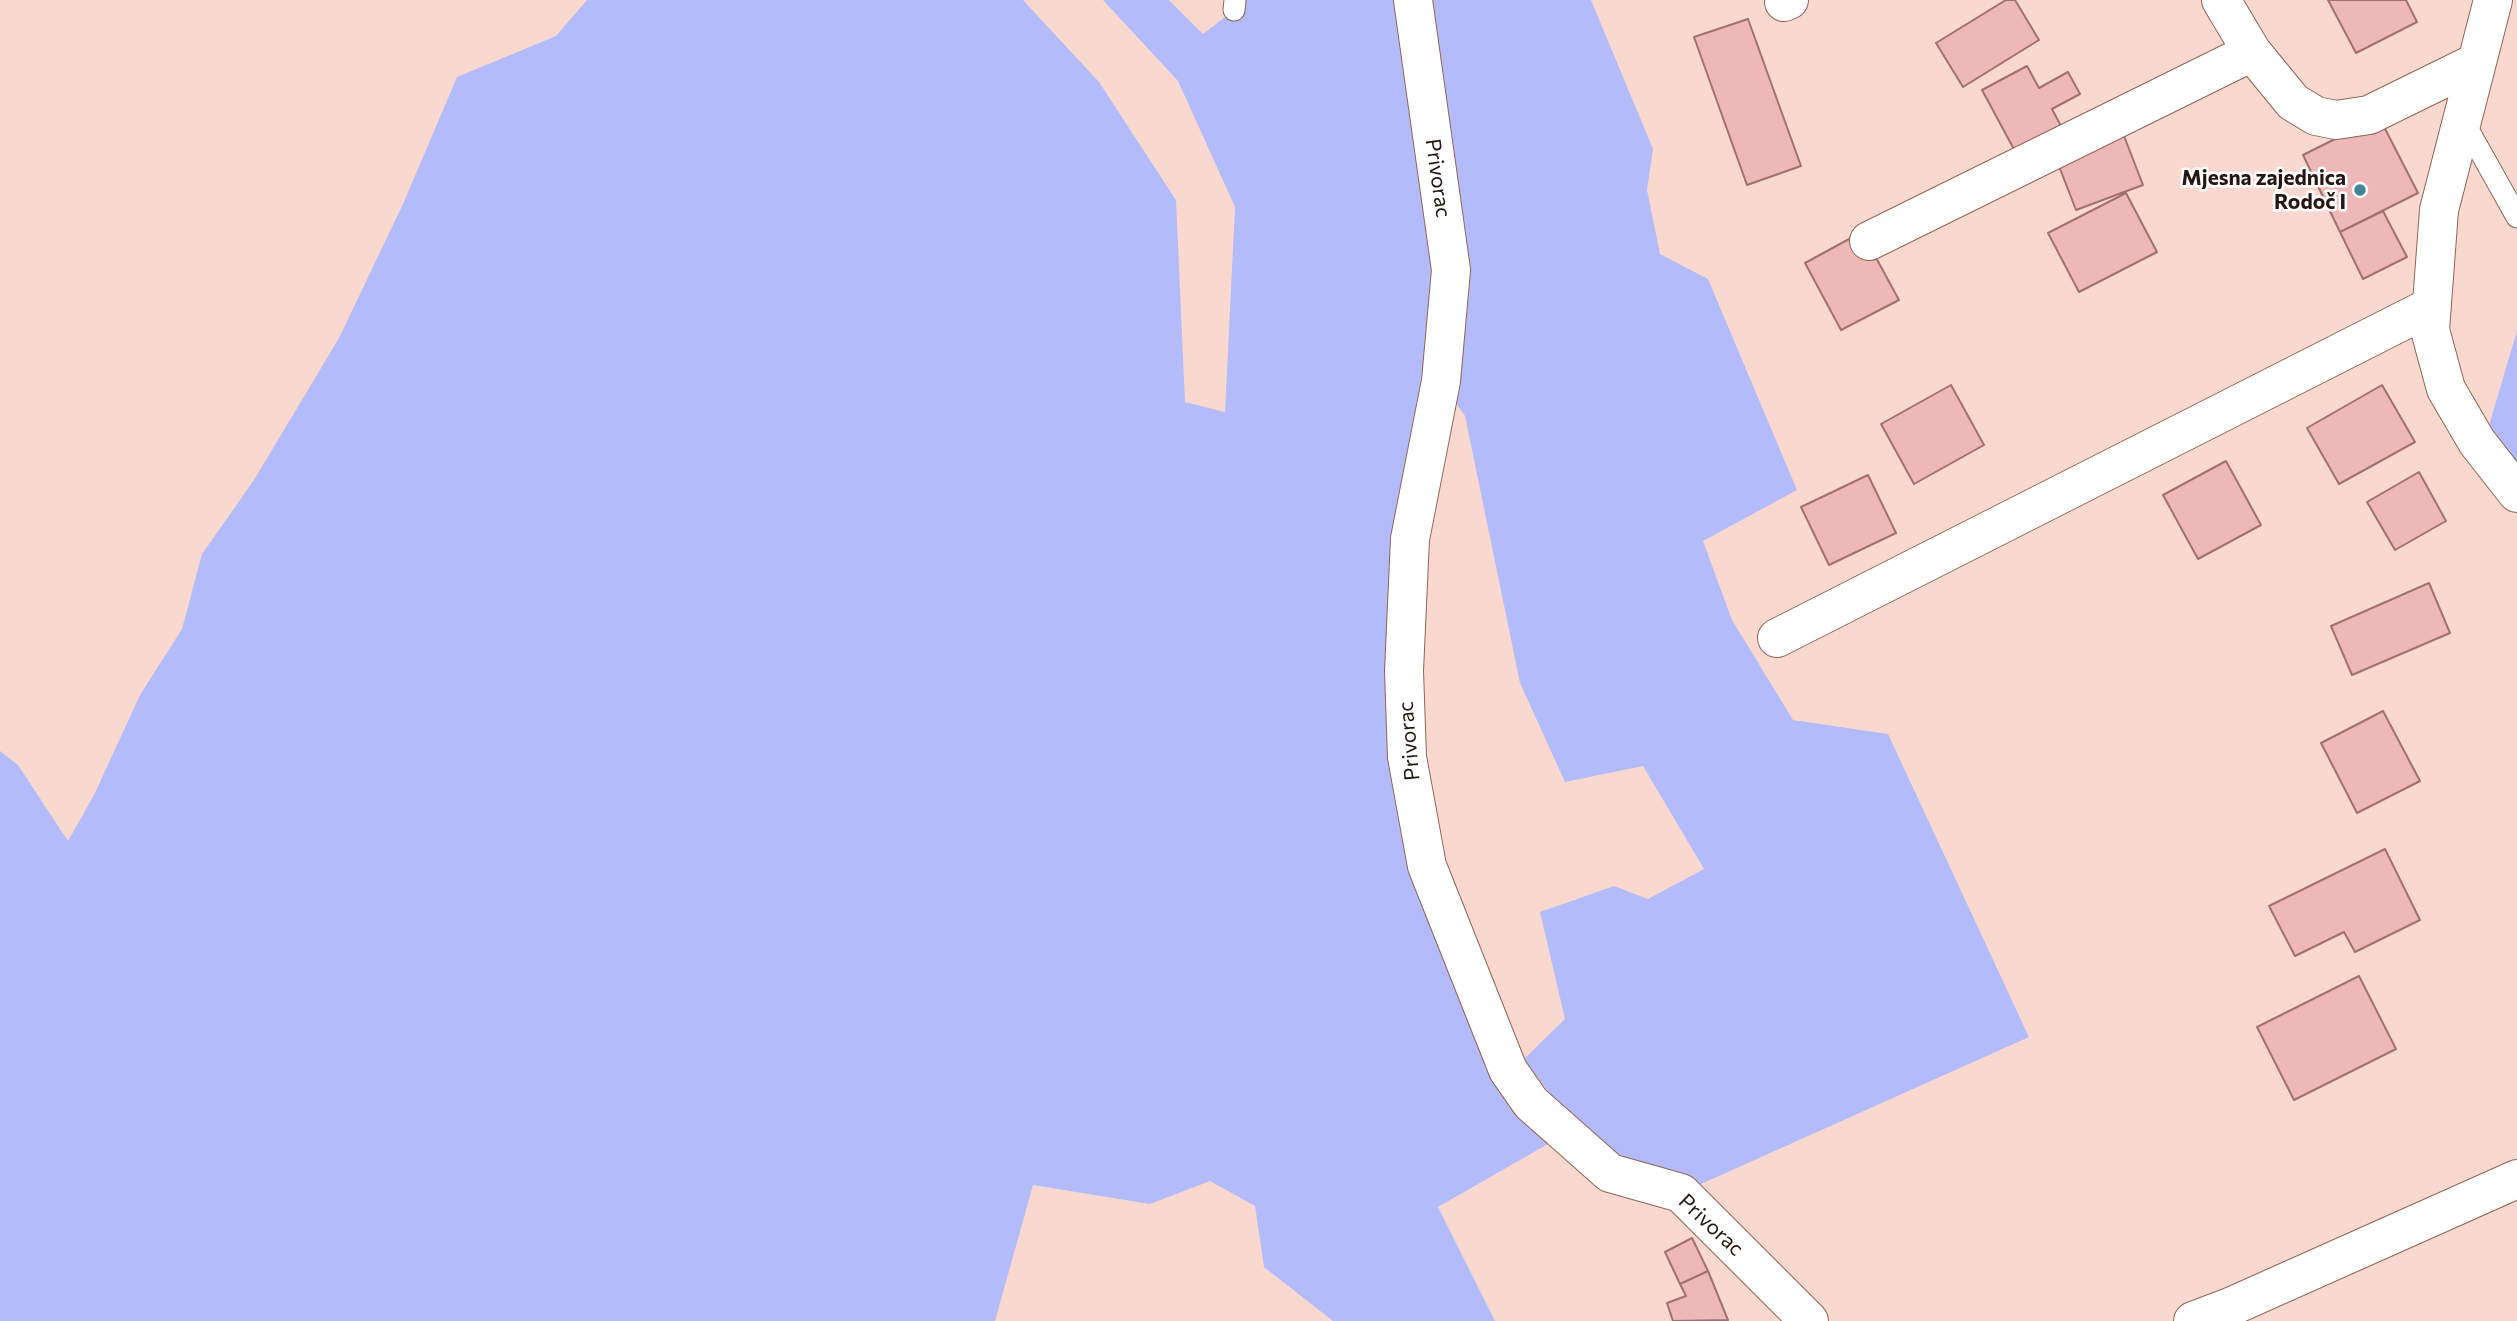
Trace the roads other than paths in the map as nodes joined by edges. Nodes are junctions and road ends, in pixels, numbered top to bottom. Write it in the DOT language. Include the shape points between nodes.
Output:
graph roads {
  1 [pos="1413,0"];
  2 [pos="2221,0"];
  3 [pos="2493,0"];
  4 [pos="2252,52"];
  5 [pos="2477,62"];
  6 [pos="2462,119"];
  7 [pos="2517,217"];
  8 [pos="1869,241"];
  9 [pos="2432,306"];
  10 [pos="2517,493"];
  11 [pos="1777,638"];
  12 [pos="2517,1179"];
  13 [pos="1810,1321"];
  14 [pos="2193,1321"];
  1 -- 13 [label="street, Privorac" via="1451,270 1441,381 1410,539 1405,644 1407,757 1427,866 1508,1070 1531,1103 1610,1173 1681,1193"];
  2 -- 4 [label="street"];
  3 -- 5 [label="street"];
  4 -- 5 [label="street" via="2293,102 2316,116 2336,120 2369,115"];
  4 -- 8 [label="street"];
  5 -- 6 [label="street"];
  6 -- 7 [label="lane"];
  6 -- 9 [label="street" via="2439,210"];
  9 -- 10 [label="street" via="2430,330 2446,389 2477,442"];
  9 -- 11 [label="street"];
  12 -- 14 [label="street"];
}
